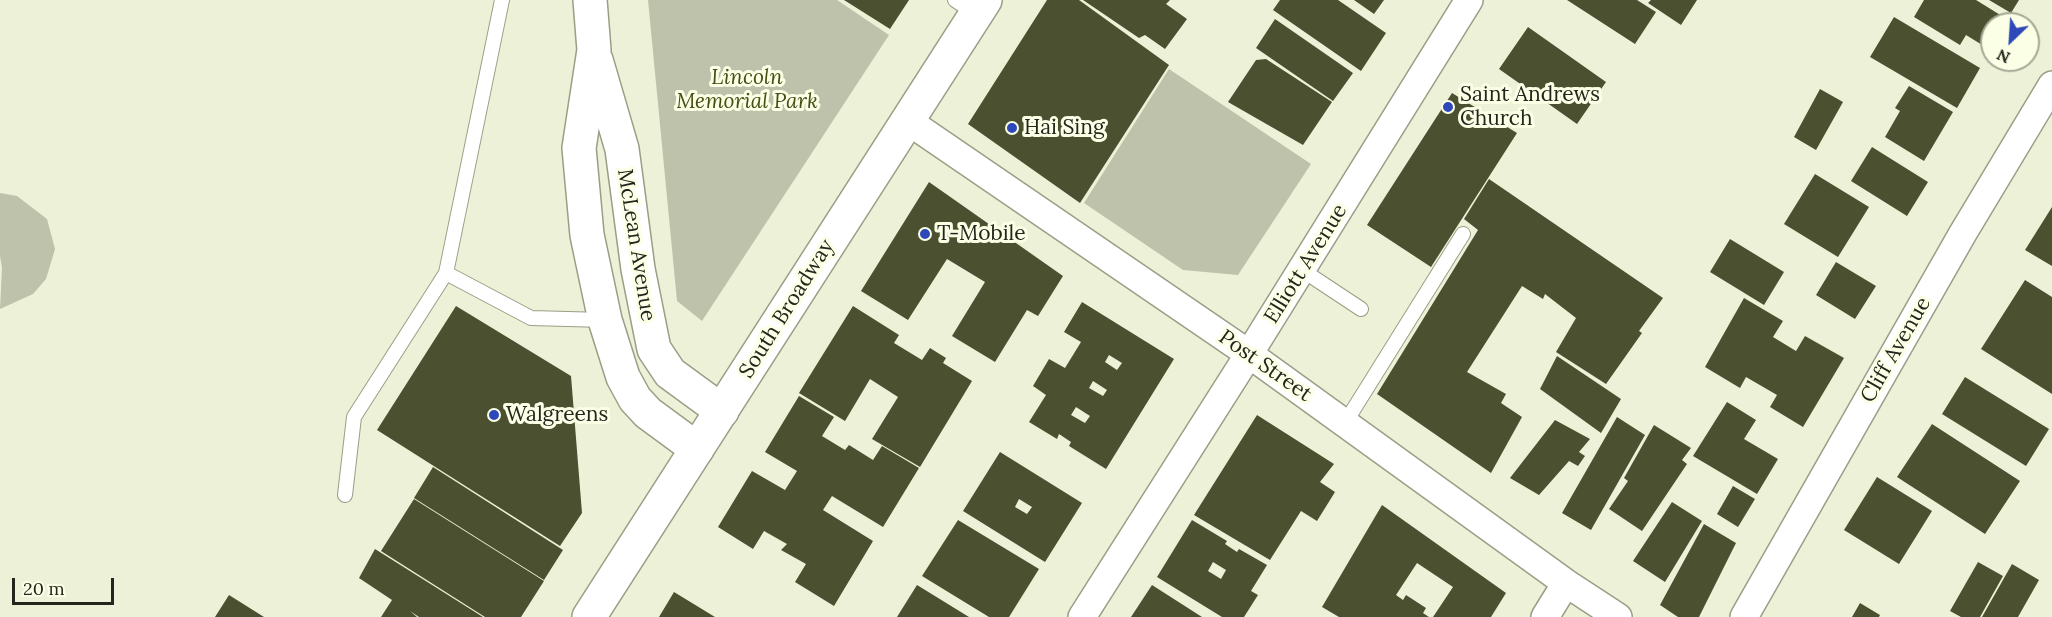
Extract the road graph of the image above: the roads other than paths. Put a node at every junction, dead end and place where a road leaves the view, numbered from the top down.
1 (502, 0) edge
2 (590, 0) edge
3 (1469, 0) edge
4 (972, 5) edge
5 (594, 50) junction
6 (2052, 85) edge
7 (908, 121) junction
8 (1464, 234) dead end
9 (1302, 270) junction
10 (446, 273) junction
11 (1361, 309) dead end
12 (605, 320) junction
13 (1250, 354) junction
14 (722, 411) junction
15 (1345, 423) junction
16 (698, 449) junction
17 (345, 495) dead end
18 (1566, 583) junction
19 (589, 617) edge
20 (1082, 617) edge
21 (1545, 617) edge
22 (1618, 617) edge
23 (1744, 617) edge

1 - 10 lane
2 - 5 street, McLean Avenue
3 - 9 street, Elliott Avenue
4 - 7 street, South Broadway
5 - 12 street, McLean Avenue
5 - 14 street, McLean Avenue
6 - 23 street, Cliff Avenue
7 - 13 street, Post Street
7 - 14 street, South Broadway
8 - 15 lane
9 - 11 lane
9 - 13 street, Elliott Avenue
10 - 12 lane
10 - 17 lane
12 - 16 street, McLean Avenue
13 - 15 street, Post Street
13 - 20 street, Elliott Avenue
14 - 16 street, South Broadway
15 - 18 street, Post Street
16 - 19 street, South Broadway
18 - 21 street
18 - 22 street, Post Street

